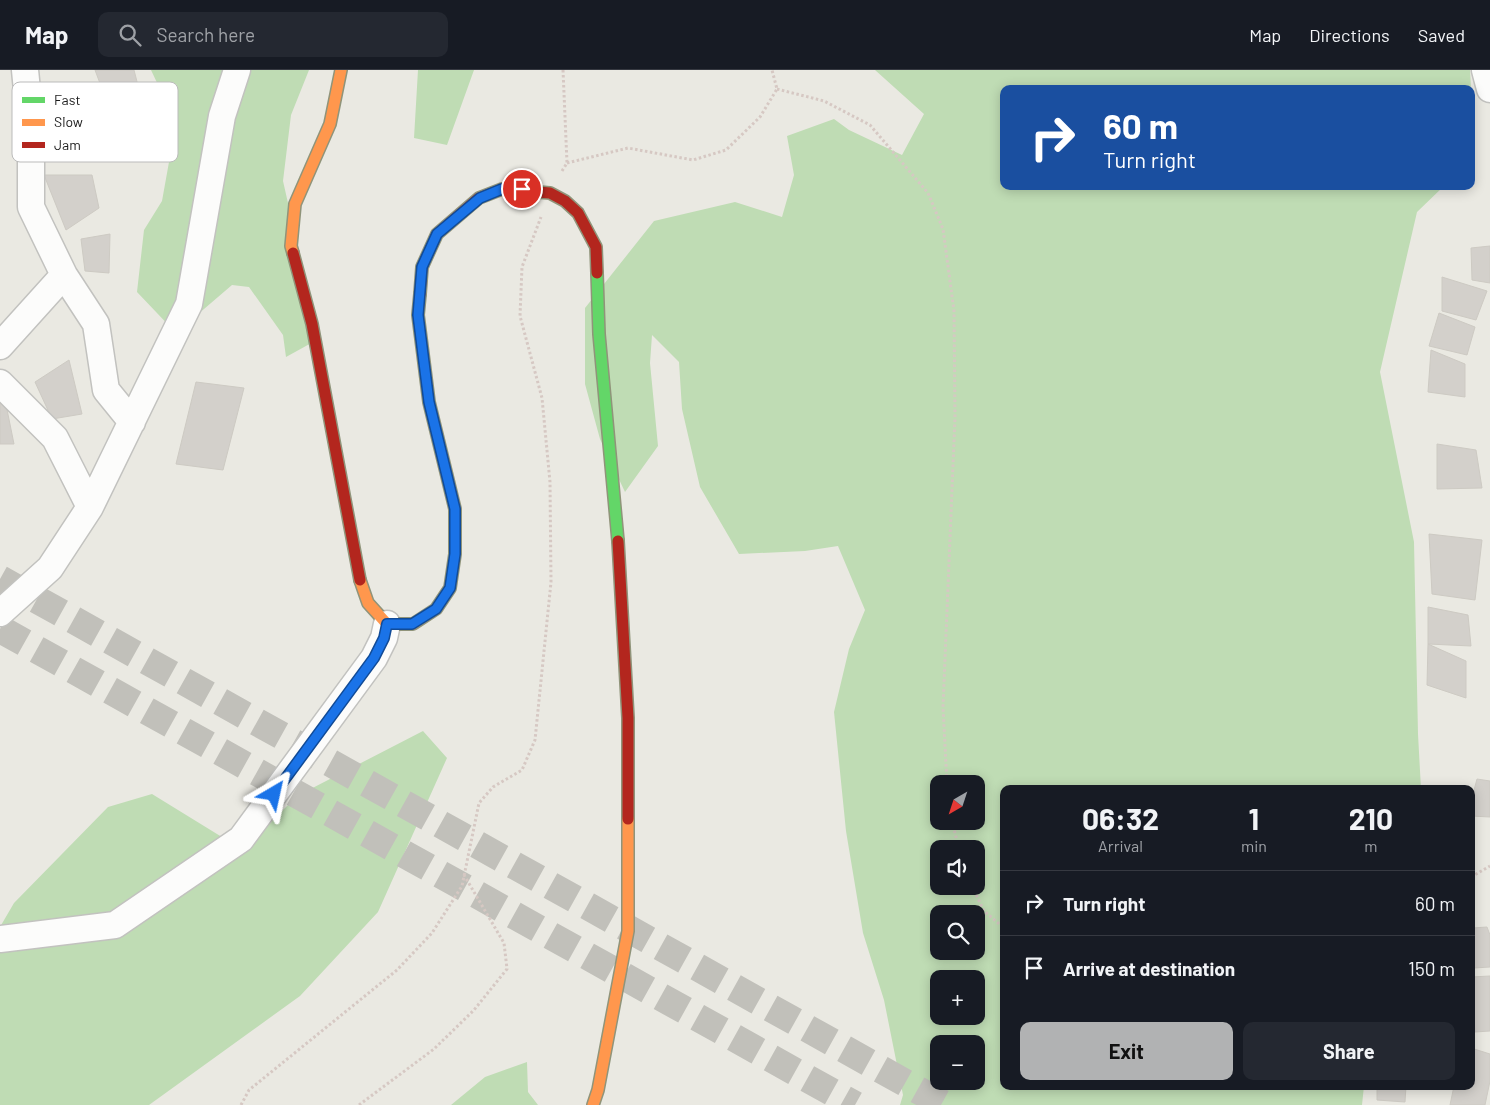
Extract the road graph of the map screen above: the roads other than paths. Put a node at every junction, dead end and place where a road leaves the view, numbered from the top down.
1 (237, 70) edge
2 (341, 70) edge
3 (1485, 70) edge
4 (1490, 90) edge
5 (31, 162) edge
6 (64, 275) junction
7 (0, 346) edge
8 (0, 383) edge
9 (132, 422) junction
10 (90, 507) junction
11 (0, 613) edge
12 (387, 624) junction
13 (0, 939) edge
14 (593, 1105) edge

1 - 9 street
2 - 12 street
3 - 4 street
5 - 6 street
6 - 7 street
6 - 9 street
8 - 10 street
9 - 10 street
10 - 11 street
12 - 13 street
12 - 14 street

